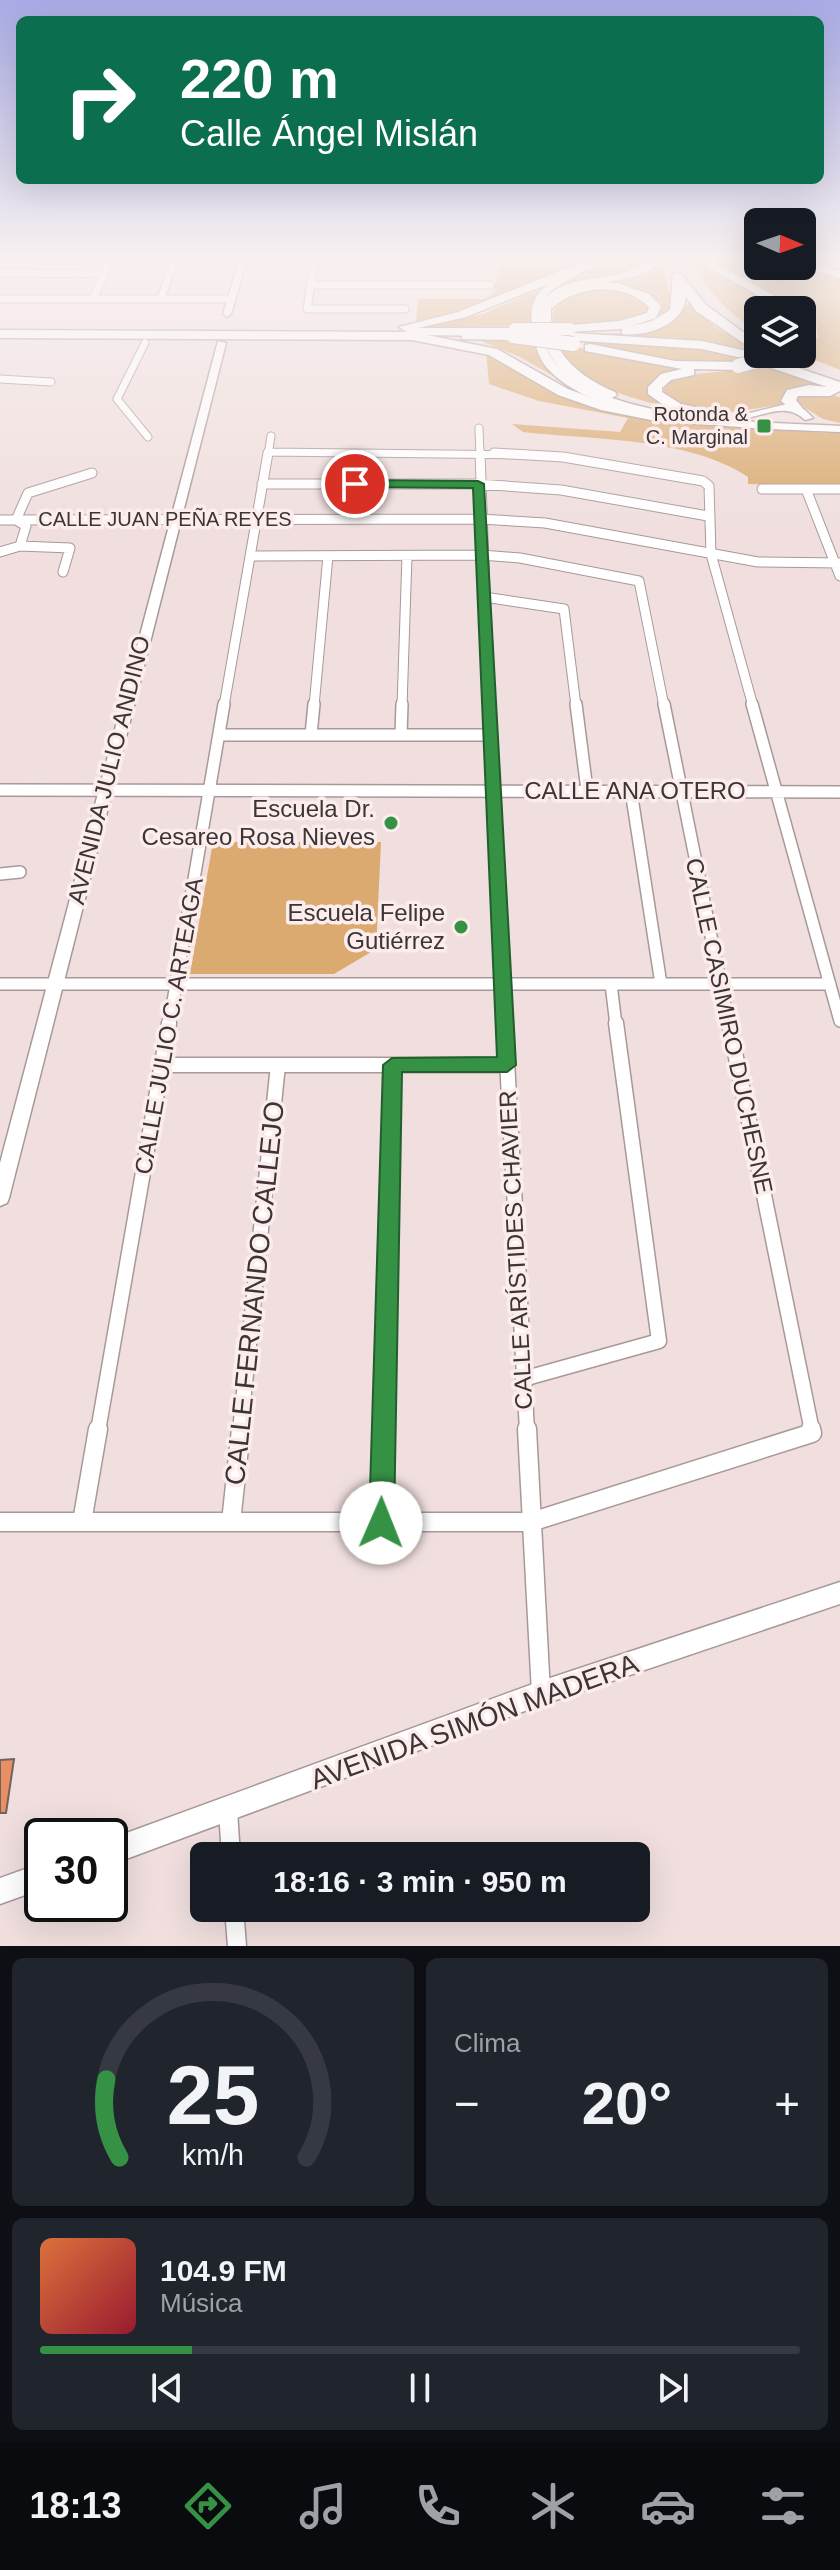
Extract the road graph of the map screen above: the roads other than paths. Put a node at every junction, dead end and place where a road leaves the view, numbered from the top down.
1 (143, 348) edge
2 (220, 348) edge
3 (475, 348) edge
4 (543, 348) edge
5 (552, 348) edge
6 (614, 348) edge
7 (714, 348) edge
8 (744, 364) edge
9 (738, 366) junction
10 (816, 366) edge
11 (800, 368) edge
12 (840, 376) edge
13 (0, 379) edge
14 (51, 382) dead end
15 (840, 386) edge
16 (840, 394) edge
17 (766, 417) junction
18 (710, 418) junction
19 (802, 418) junction
20 (479, 428) dead end
21 (840, 428) edge
22 (271, 436) dead end
23 (148, 437) dead end
24 (268, 452) junction
25 (478, 452) junction
26 (92, 473) dead end
27 (262, 484) junction
28 (478, 484) junction
29 (762, 489) dead end
30 (806, 489) junction
31 (840, 489) edge
32 (708, 516) junction
33 (173, 518) junction
34 (256, 518) junction
35 (480, 519) junction
36 (0, 520) edge
37 (16, 520) junction
38 (20, 546) junction
39 (0, 552) edge
40 (711, 554) junction
41 (482, 555) junction
42 (250, 556) junction
43 (328, 556) junction
44 (407, 556) junction
45 (837, 563) edge
46 (63, 572) dead end
47 (840, 576) edge
48 (484, 597) junction
49 (219, 735) junction
50 (311, 735) junction
51 (401, 735) junction
52 (490, 735) junction
53 (0, 790) edge
54 (104, 790) junction
55 (209, 790) junction
56 (587, 790) junction
57 (493, 791) junction
58 (631, 791) junction
59 (682, 791) junction
60 (776, 792) junction
61 (838, 792) edge
62 (20, 872) dead end
63 (0, 874) edge
64 (178, 983) junction
65 (503, 983) junction
66 (721, 983) junction
67 (0, 984) edge
68 (55, 984) junction
69 (611, 984) junction
70 (661, 984) junction
71 (830, 984) junction
72 (840, 1021) edge
73 (164, 1065) junction
74 (278, 1065) junction
75 (392, 1065) junction
76 (507, 1065) junction
77 (0, 1198) edge
78 (523, 1379) junction
79 (0, 1522) edge
80 (82, 1522) junction
81 (231, 1522) junction
82 (531, 1522) junction
83 (381, 1523) junction
84 (840, 1593) edge
85 (541, 1693) junction
86 (228, 1811) junction
87 (230, 1842) edge
88 (128, 1846) edge
89 (24, 1882) edge
90 (0, 1891) edge
91 (235, 1922) edge
92 (237, 1946) edge

1 - 23 street
2 - 33 street, AVENIDA JULIO ANDINO
3 - 18 highway
4 - 18 street
5 - 18 highway
6 - 9 highway
7 - 15 highway
8 - 9 highway, bridge
9 - 18 highway
10 - 12 highway
11 - 15 highway
13 - 14 street
16 - 19 highway
17 - 18 street
17 - 19 street
17 - 19 street
19 - 21 street
20 - 25 street, CALLE ARÍSTIDES CHAVIER
22 - 24 street, CALLE JULIO C. ARTEAGA
24 - 25 street
24 - 27 street, CALLE JULIO C. ARTEAGA
25 - 28 street, CALLE ARÍSTIDES CHAVIER
25 - 32 street
26 - 37 street
27 - 28 street
27 - 34 street, CALLE JULIO C. ARTEAGA
28 - 32 street
28 - 35 street, CALLE ARÍSTIDES CHAVIER
29 - 30 street
30 - 31 street
30 - 45 street
32 - 40 street
33 - 34 street, CALLE JUAN PEÑA REYES
33 - 37 street, CALLE JUAN PEÑA REYES
33 - 54 street, AVENIDA JULIO ANDINO
34 - 35 street, CALLE JUAN PEÑA REYES
34 - 42 street, CALLE JULIO C. ARTEAGA
35 - 40 street, CALLE JUAN PEÑA REYES
35 - 41 street, CALLE ARÍSTIDES CHAVIER
36 - 37 street, CALLE JUAN PEÑA REYES
37 - 38 street
38 - 39 street
38 - 46 street
40 - 45 street, CALLE JUAN PEÑA REYES
40 - 60 street
41 - 44 street
41 - 48 street, CALLE ARÍSTIDES CHAVIER
41 - 59 street, CALLE CASIMIRO DUCHESNE
42 - 43 street
42 - 49 street, CALLE JULIO C. ARTEAGA
43 - 44 street
43 - 50 street
44 - 51 street
45 - 47 street
48 - 52 street, CALLE ARÍSTIDES CHAVIER
48 - 56 street
49 - 50 street
49 - 55 street, CALLE JULIO C. ARTEAGA
50 - 51 street
51 - 52 street
52 - 57 street, CALLE ARÍSTIDES CHAVIER
53 - 54 street, CALLE ANA OTERO
54 - 55 street, CALLE ANA OTERO
54 - 68 street, AVENIDA JULIO ANDINO
55 - 57 street, CALLE ANA OTERO
55 - 64 street, CALLE JULIO C. ARTEAGA
56 - 57 street, CALLE ANA OTERO
56 - 58 street, CALLE ANA OTERO
57 - 65 street, CALLE ARÍSTIDES CHAVIER
58 - 59 street, CALLE ANA OTERO
58 - 70 street
59 - 60 street, CALLE ANA OTERO
59 - 66 street, CALLE CASIMIRO DUCHESNE
60 - 61 street, CALLE ANA OTERO
60 - 71 street
62 - 63 street
64 - 65 street
64 - 68 street
64 - 73 street, CALLE JULIO C. ARTEAGA
65 - 69 street
65 - 76 street, CALLE ARÍSTIDES CHAVIER
66 - 70 street
66 - 71 street
66 - 82 street, CALLE CASIMIRO DUCHESNE
67 - 68 street
68 - 77 street, AVENIDA JULIO ANDINO
69 - 70 street
69 - 78 street
71 - 72 street
73 - 74 street
73 - 80 street, CALLE JULIO C. ARTEAGA
74 - 75 street
74 - 81 street, CALLE FERNANDO CALLEJO
75 - 76 street
75 - 83 street
76 - 78 street, CALLE ARÍSTIDES CHAVIER
78 - 82 street, CALLE ARÍSTIDES CHAVIER
79 - 80 street
80 - 81 street
81 - 83 street
82 - 83 street
82 - 85 street, CALLE ARÍSTIDES CHAVIER
84 - 85 street, AVENIDA SIMÓN MADERA
85 - 86 street, AVENIDA SIMÓN MADERA
86 - 87 street
86 - 88 street, AVENIDA SIMÓN MADERA
89 - 90 street
91 - 92 street

